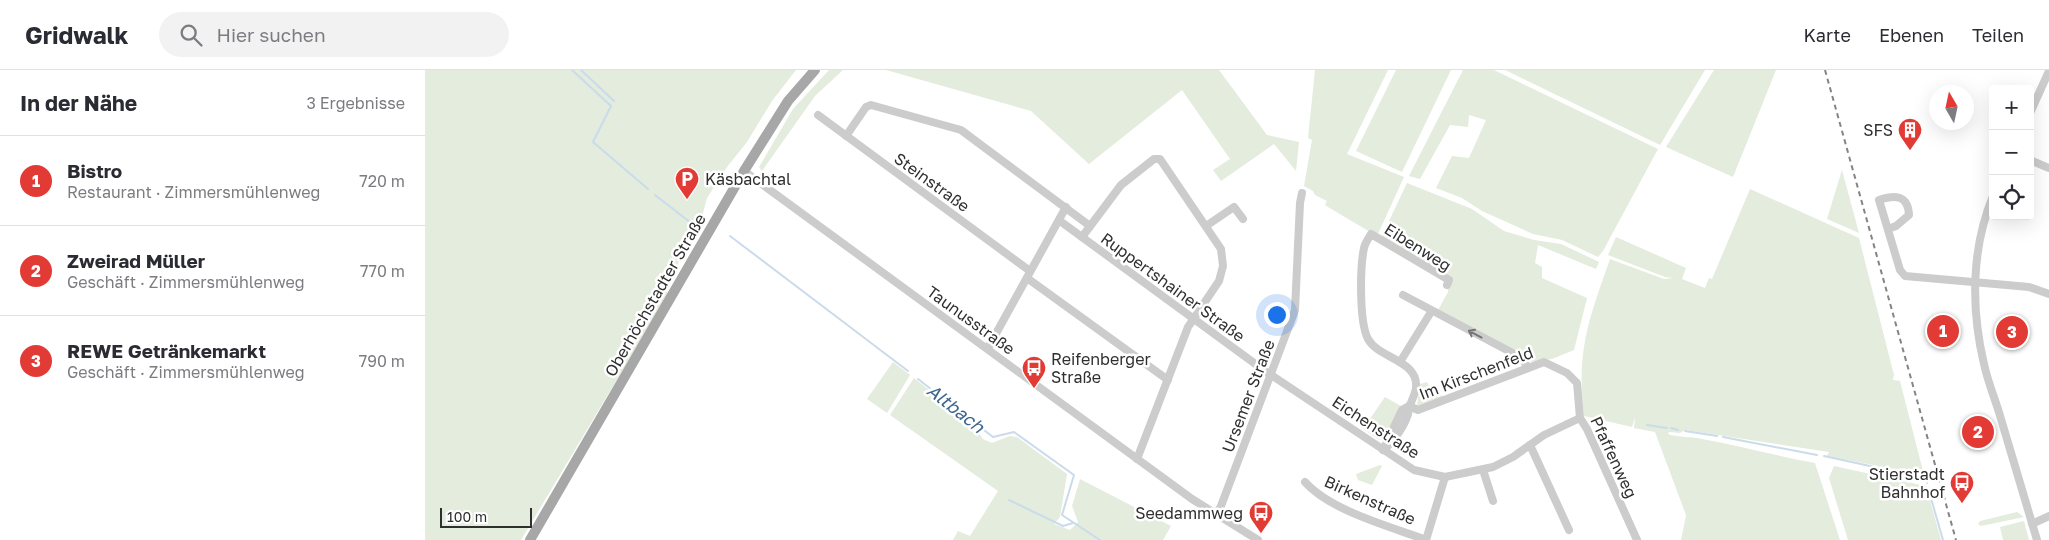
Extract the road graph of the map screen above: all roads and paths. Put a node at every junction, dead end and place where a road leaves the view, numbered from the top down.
1 (815, 70) edge
2 (2049, 71) edge
3 (2034, 104) edge
4 (818, 115) dead end
5 (847, 136) junction
6 (2034, 162) edge
7 (2049, 168) edge
8 (744, 171) junction
9 (1302, 193) dead end
10 (1066, 207) junction
11 (1989, 209) edge
12 (1243, 219) dead end
13 (1060, 221) junction
14 (1090, 226) junction
15 (1206, 226) junction
16 (1888, 229) junction
17 (1082, 237) junction
18 (1029, 274) junction
19 (1975, 283) junction
20 (1447, 285) dead end
21 (2049, 294) edge
22 (1403, 295) dead end
23 (1431, 312) junction
24 (1192, 318) junction
25 (987, 348) junction
26 (1400, 362) junction
27 (1527, 368) junction
28 (1271, 374) junction
29 (1168, 380) junction
30 (1577, 383) joint
31 (1409, 406) junction
32 (1580, 418) junction
33 (1530, 445) junction
34 (1383, 450) junction
35 (1137, 459) junction
36 (1483, 470) junction
37 (1445, 477) junction
38 (1305, 482) dead end
39 (1493, 501) dead end
40 (1215, 515) junction
41 (2049, 516) edge
42 (2032, 524) junction
43 (1569, 530) dead end
44 (530, 540) edge
45 (1258, 540) edge
46 (1426, 540) edge
47 (1637, 540) edge
48 (2037, 540) edge

1 - 8 main road, Oberhöchstadter Straße
2 - 3 street
4 - 5 street, Steinstraße
5 - 10 street, Ruppertshainer Straße
5 - 18 street, Steinstraße
6 - 7 street
8 - 25 street, Taunusstraße
8 - 44 main road, Oberhöchstadter Straße
9 - 28 street, Ursemer Straße
10 - 13 street
10 - 14 street, Ruppertshainer Straße
11 - 19 street
12 - 15 street
13 - 17 street, Ruppertshainer Straße
13 - 18 street
14 - 15 street
14 - 17 street
15 - 24 street
16 - 16 street
16 - 19 street
17 - 24 street, Ruppertshainer Straße
18 - 25 street
18 - 29 street, Steinstraße
19 - 21 street
19 - 42 street
20 - 26 street, Eibenweg
22 - 23 street
23 - 26 street
27 -> 23 street
24 - 28 street, Ruppertshainer Straße
24 - 29 street
25 - 35 street, Taunusstraße
26 - 31 street
27 - 30 street, Im Kirschenfeld
27 - 31 street, Im Kirschenfeld
28 - 34 street, Eichenstraße
28 - 40 street, Ursemer Straße
29 - 35 street
30 - 32 street, Pfaffenweg
31 - 34 street
32 - 33 street, Eichenstraße
32 - 47 street, Pfaffenweg
33 - 36 street, Eichenstraße
33 - 43 street
34 - 37 street, Eichenstraße
35 - 40 street, Taunusstraße
36 - 37 street, Eichenstraße
36 - 39 street
37 - 46 street
38 - 46 street, Birkenstraße
40 - 45 street, Taunusstraße
41 - 42 street
42 - 48 street

